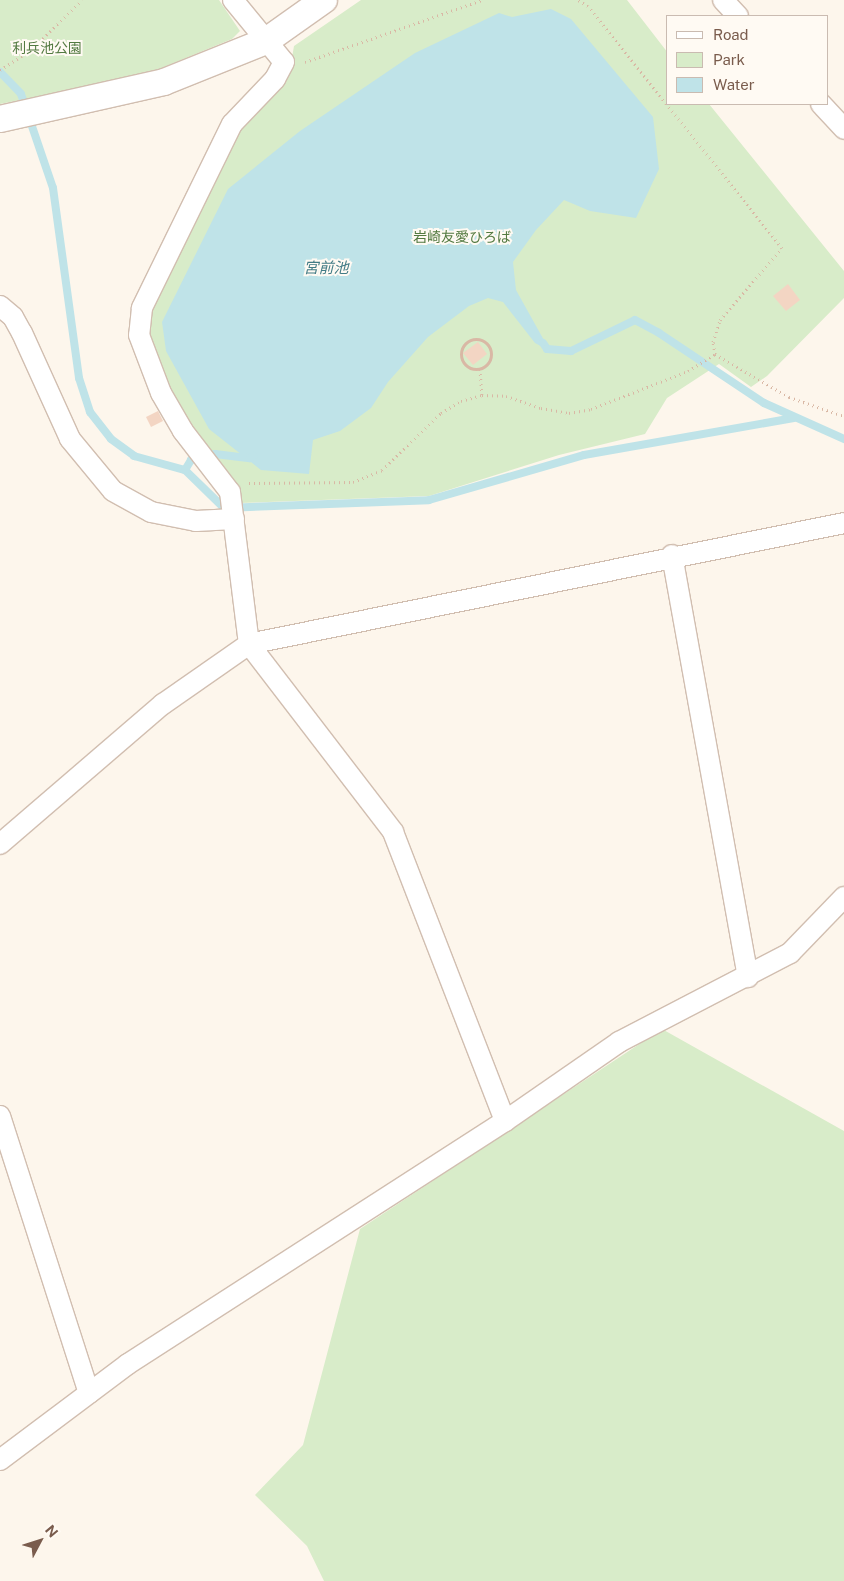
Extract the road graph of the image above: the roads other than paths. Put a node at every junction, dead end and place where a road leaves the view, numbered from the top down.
1 (233, 0) edge
2 (324, 0) edge
3 (723, 0) edge
4 (737, 15) edge
5 (266, 42) junction
6 (821, 105) edge
7 (6, 117) edge
8 (844, 129) edge
9 (0, 306) edge
10 (234, 519) junction
11 (844, 523) edge
12 (672, 555) junction
13 (249, 644) junction
14 (0, 844) edge
15 (844, 897) edge
16 (748, 977) junction
17 (0, 1116) edge
18 (505, 1121) junction
19 (89, 1393) junction
20 (0, 1460) edge

1 - 5 street
2 - 5 street
3 - 4 street
5 - 7 street
5 - 10 street
6 - 8 street
9 - 10 street
10 - 13 street
11 - 12 street
12 - 13 street
12 - 16 street
13 - 14 street
13 - 18 street
15 - 16 street
16 - 18 street
17 - 19 street
18 - 19 street
19 - 20 street

